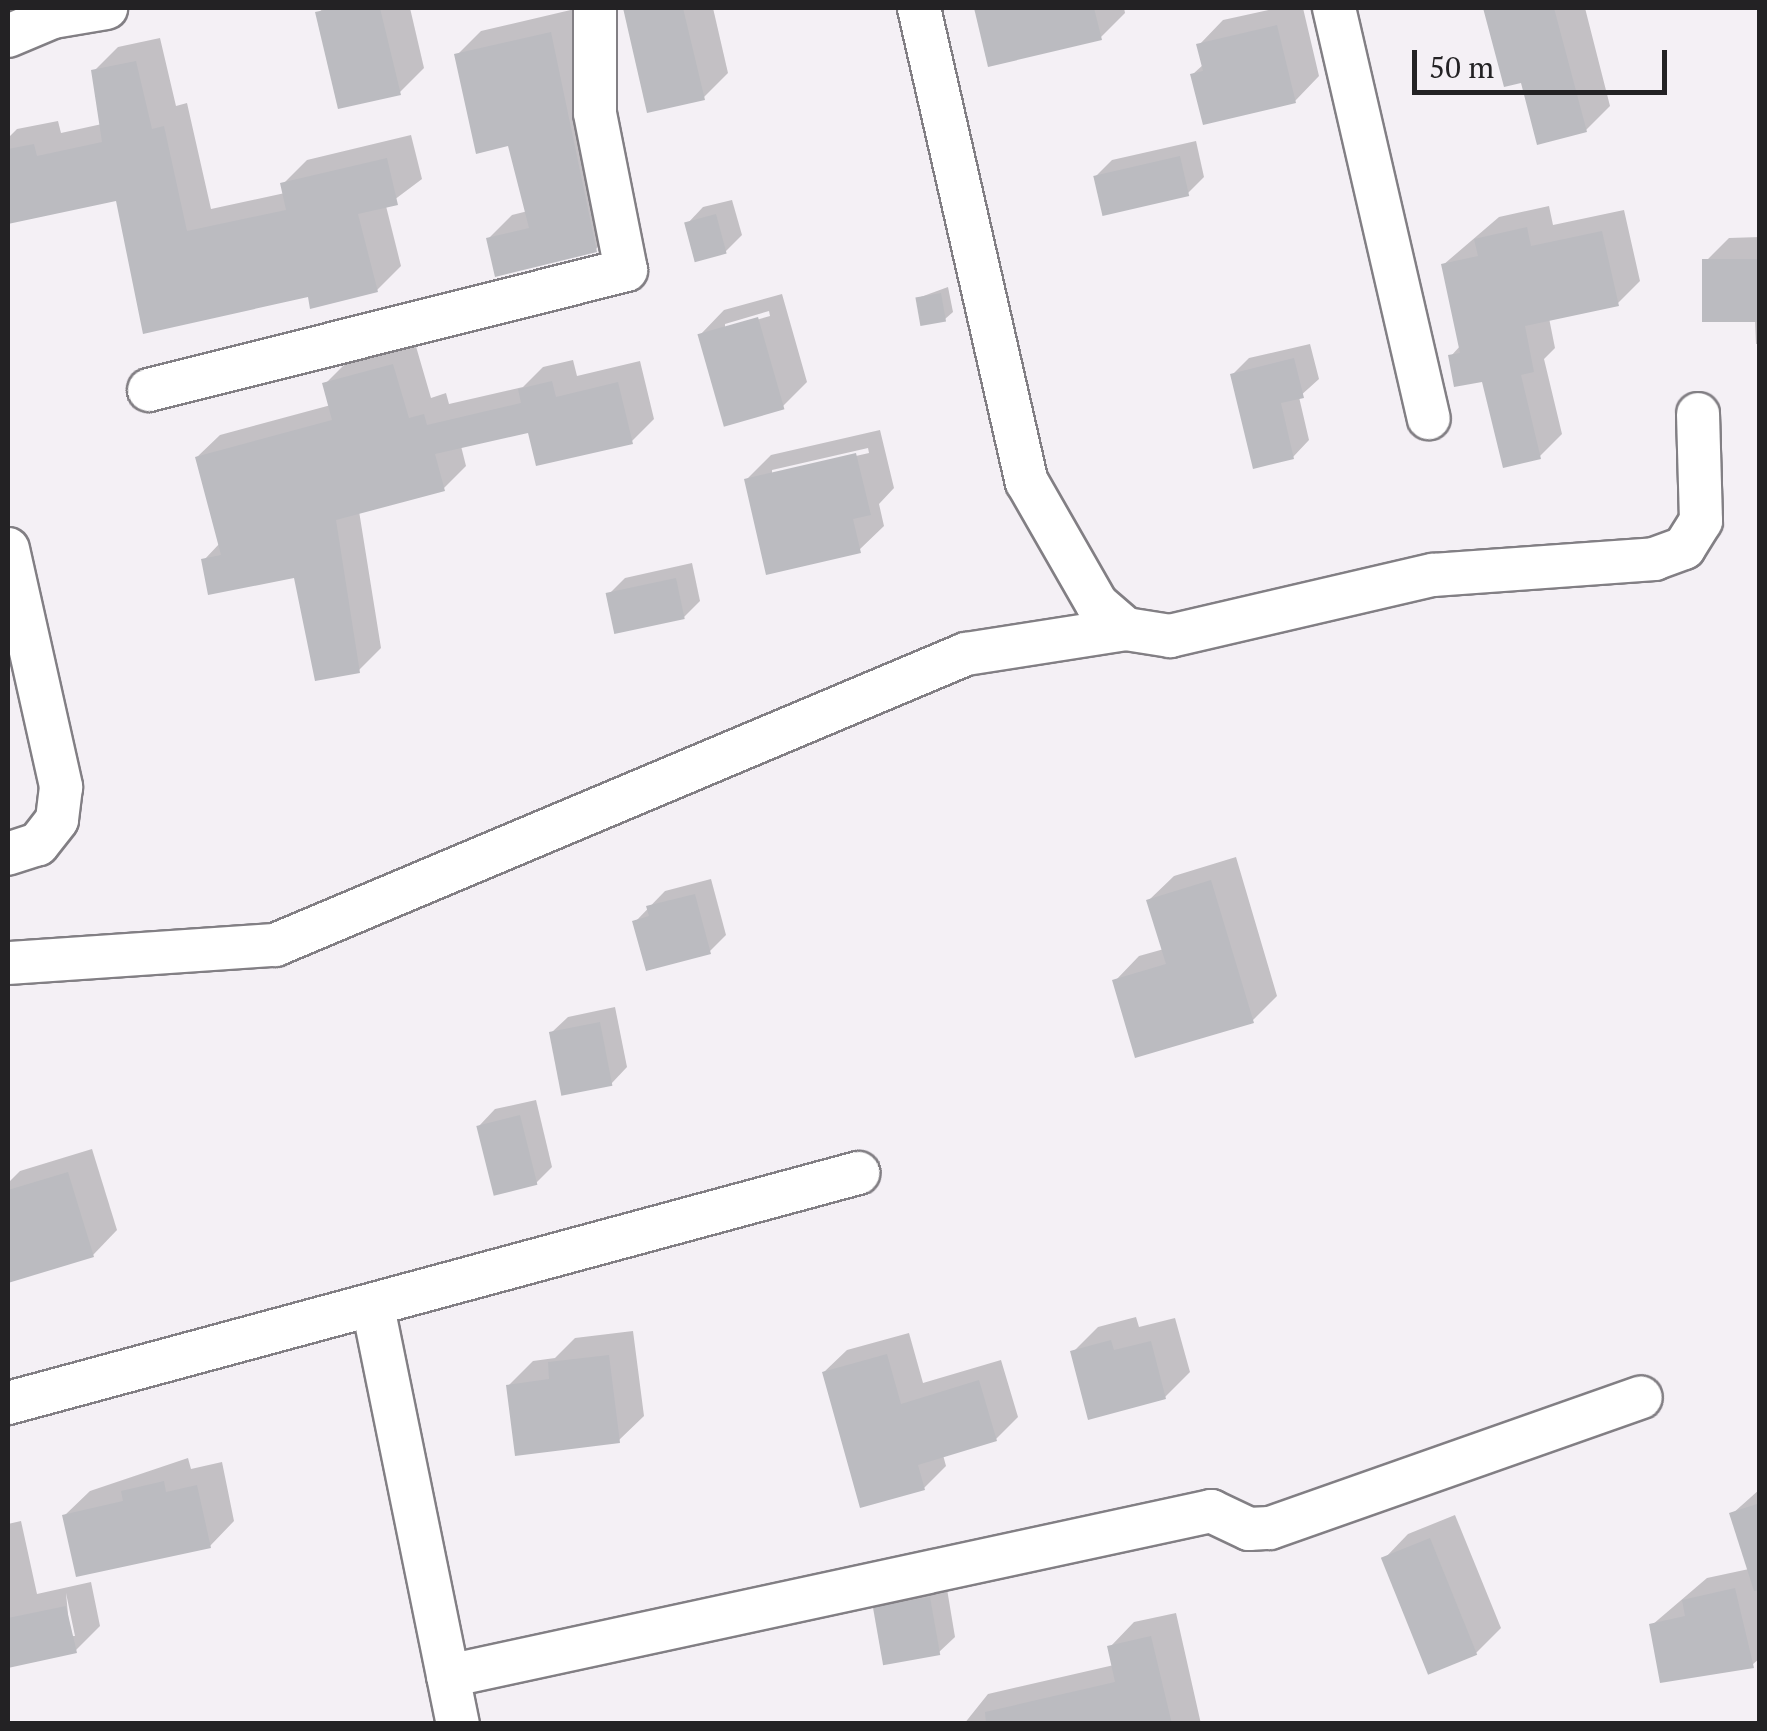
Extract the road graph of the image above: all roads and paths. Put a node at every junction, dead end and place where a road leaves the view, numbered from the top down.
1 (106, 8) edge
2 (595, 8) edge
3 (920, 8) edge
4 (1334, 8) edge
5 (53, 12) edge
6 (8, 36) edge
7 (149, 390) dead end
8 (1698, 414) dead end
9 (1429, 418) dead end
10 (8, 549) edge
11 (1126, 629) junction
12 (8, 854) edge
13 (8, 963) edge
14 (858, 1174) dead end
15 (372, 1307) junction
16 (1641, 1396) dead end
17 (8, 1403) edge
18 (448, 1676) junction
19 (458, 1724) edge

1 - 5 street
2 - 7 street
3 - 11 street
4 - 9 street
5 - 6 street
8 - 11 street
10 - 12 street
11 - 13 street
14 - 15 street
15 - 17 street
15 - 18 street
16 - 18 street
18 - 19 street

